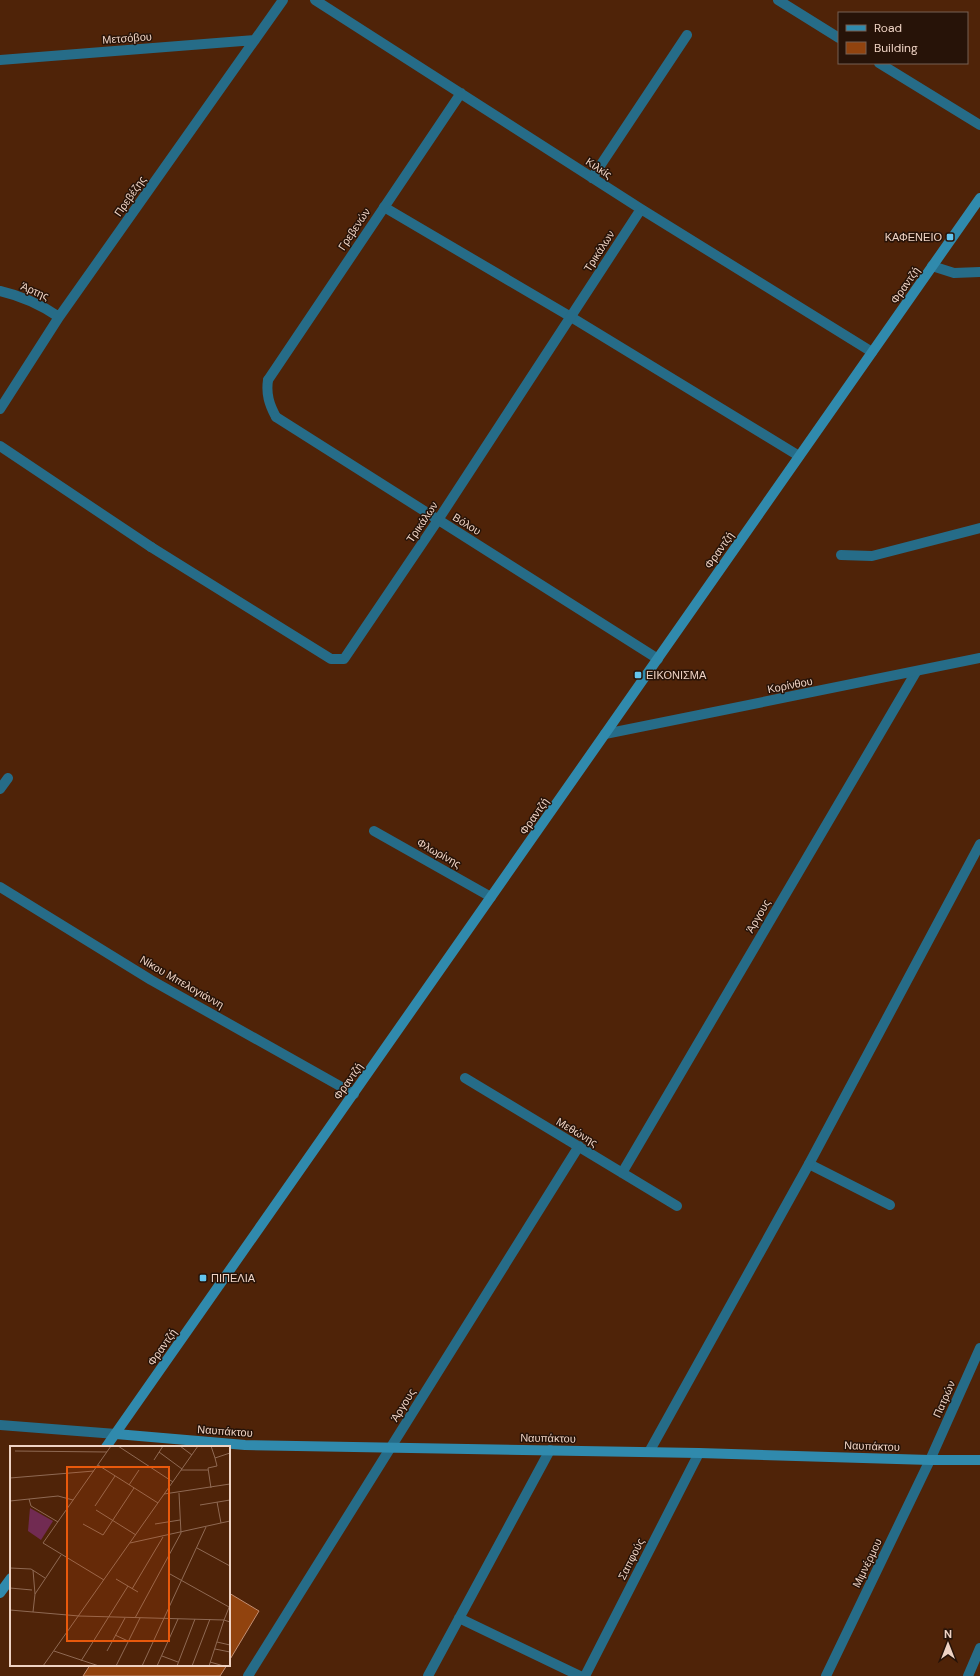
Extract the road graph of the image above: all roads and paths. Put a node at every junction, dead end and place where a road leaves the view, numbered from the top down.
1 (283, 0) edge
2 (315, 0) edge
3 (778, 0) edge
4 (687, 35) dead end
5 (838, 37) edge
6 (255, 40) junction
7 (0, 60) edge
8 (881, 64) edge
9 (461, 93) junction
10 (980, 125) edge
11 (592, 178) junction
12 (980, 198) edge
13 (384, 207) junction
14 (641, 209) junction
15 (932, 266) junction
16 (980, 272) edge
17 (0, 291) edge
18 (59, 317) junction
19 (571, 317) junction
20 (872, 352) junction
21 (268, 380) joint
22 (0, 408) edge
23 (0, 446) edge
24 (799, 456) junction
25 (438, 520) junction
26 (980, 528) edge
27 (841, 555) dead end
28 (980, 658) edge
29 (658, 659) junction
30 (916, 672) junction
31 (605, 734) junction
32 (8, 778) dead end
33 (0, 789) edge
34 (374, 830) dead end
35 (980, 844) edge
36 (0, 887) edge
37 (492, 897) junction
38 (466, 1078) dead end
39 (354, 1094) junction
40 (579, 1146) junction
41 (809, 1164) junction
42 (622, 1173) junction
43 (890, 1205) dead end
44 (677, 1206) dead end
45 (980, 1348) edge
46 (0, 1425) edge
47 (116, 1434) junction
48 (107, 1446) edge
49 (390, 1448) junction
50 (550, 1450) junction
51 (649, 1452) junction
52 (699, 1453) junction
53 (930, 1460) junction
54 (980, 1460) edge
55 (10, 1579) edge
56 (0, 1593) edge
57 (459, 1618) junction
58 (980, 1648) edge
59 (248, 1676) edge
60 (428, 1676) edge
61 (580, 1676) edge
62 (585, 1676) edge
63 (826, 1676) edge
64 (968, 1676) edge

1 - 6 street, Πρεβέζης
2 - 9 street, Κιλκίς
3 - 5 street
4 - 11 street
6 - 7 street, Μετσόβου
6 - 18 street, Πρεβέζης
8 - 10 street
9 - 11 street, Κιλκίς
9 - 13 street, Γρεβενών
11 - 14 street, Κιλκίς
12 - 15 main road, Φραντζή
13 - 19 street
13 - 21 street, Γρεβενών
14 - 19 street, Τρικάλων
14 - 20 street, Κιλκίς
15 - 16 street
15 - 20 main road, Φραντζή
17 - 18 street, Άρτης
18 - 22 street, Πρεβέζης
19 - 24 street
19 - 25 street, Τρικάλων
20 - 24 main road, Φραντζή
21 - 25 street, Βόλου
23 - 25 street, Τρικάλων
24 - 29 main road, Φραντζή
25 - 29 street, Βόλου
26 - 27 street
28 - 30 street, Κορίνθου
29 - 31 main road, Φραντζή
30 - 31 street, Κορίνθου
30 - 42 street, Άργους
31 - 37 main road, Φραντζή
32 - 33 street
34 - 37 street, Φλωρίνης
35 - 41 street
36 - 39 street, Νίκου Μπελογιάννη
37 - 39 main road, Φραντζή
38 - 40 street, Μεθώνης
39 - 47 main road, Φραντζή
40 - 42 street, Μεθώνης
40 - 49 street, Άργους
41 - 43 street
41 - 51 street
42 - 44 street, Μεθώνης
45 - 53 street, Πατρών
46 - 47 street
47 - 48 main road, Φραντζή
47 - 49 main road, Ναυπάκτου
49 - 50 main road, Ναυπάκτου
49 - 59 street, Άργους
50 - 51 main road, Ναυπάκτου
50 - 57 street
51 - 52 main road, Ναυπάκτου
52 - 53 main road, Ναυπάκτου
52 - 62 street, Σαπφούς
53 - 54 main road, Ναυπάκτου
53 - 63 street, Μιμνέρμου
55 - 56 main road
57 - 60 street
57 - 61 street
58 - 64 street

